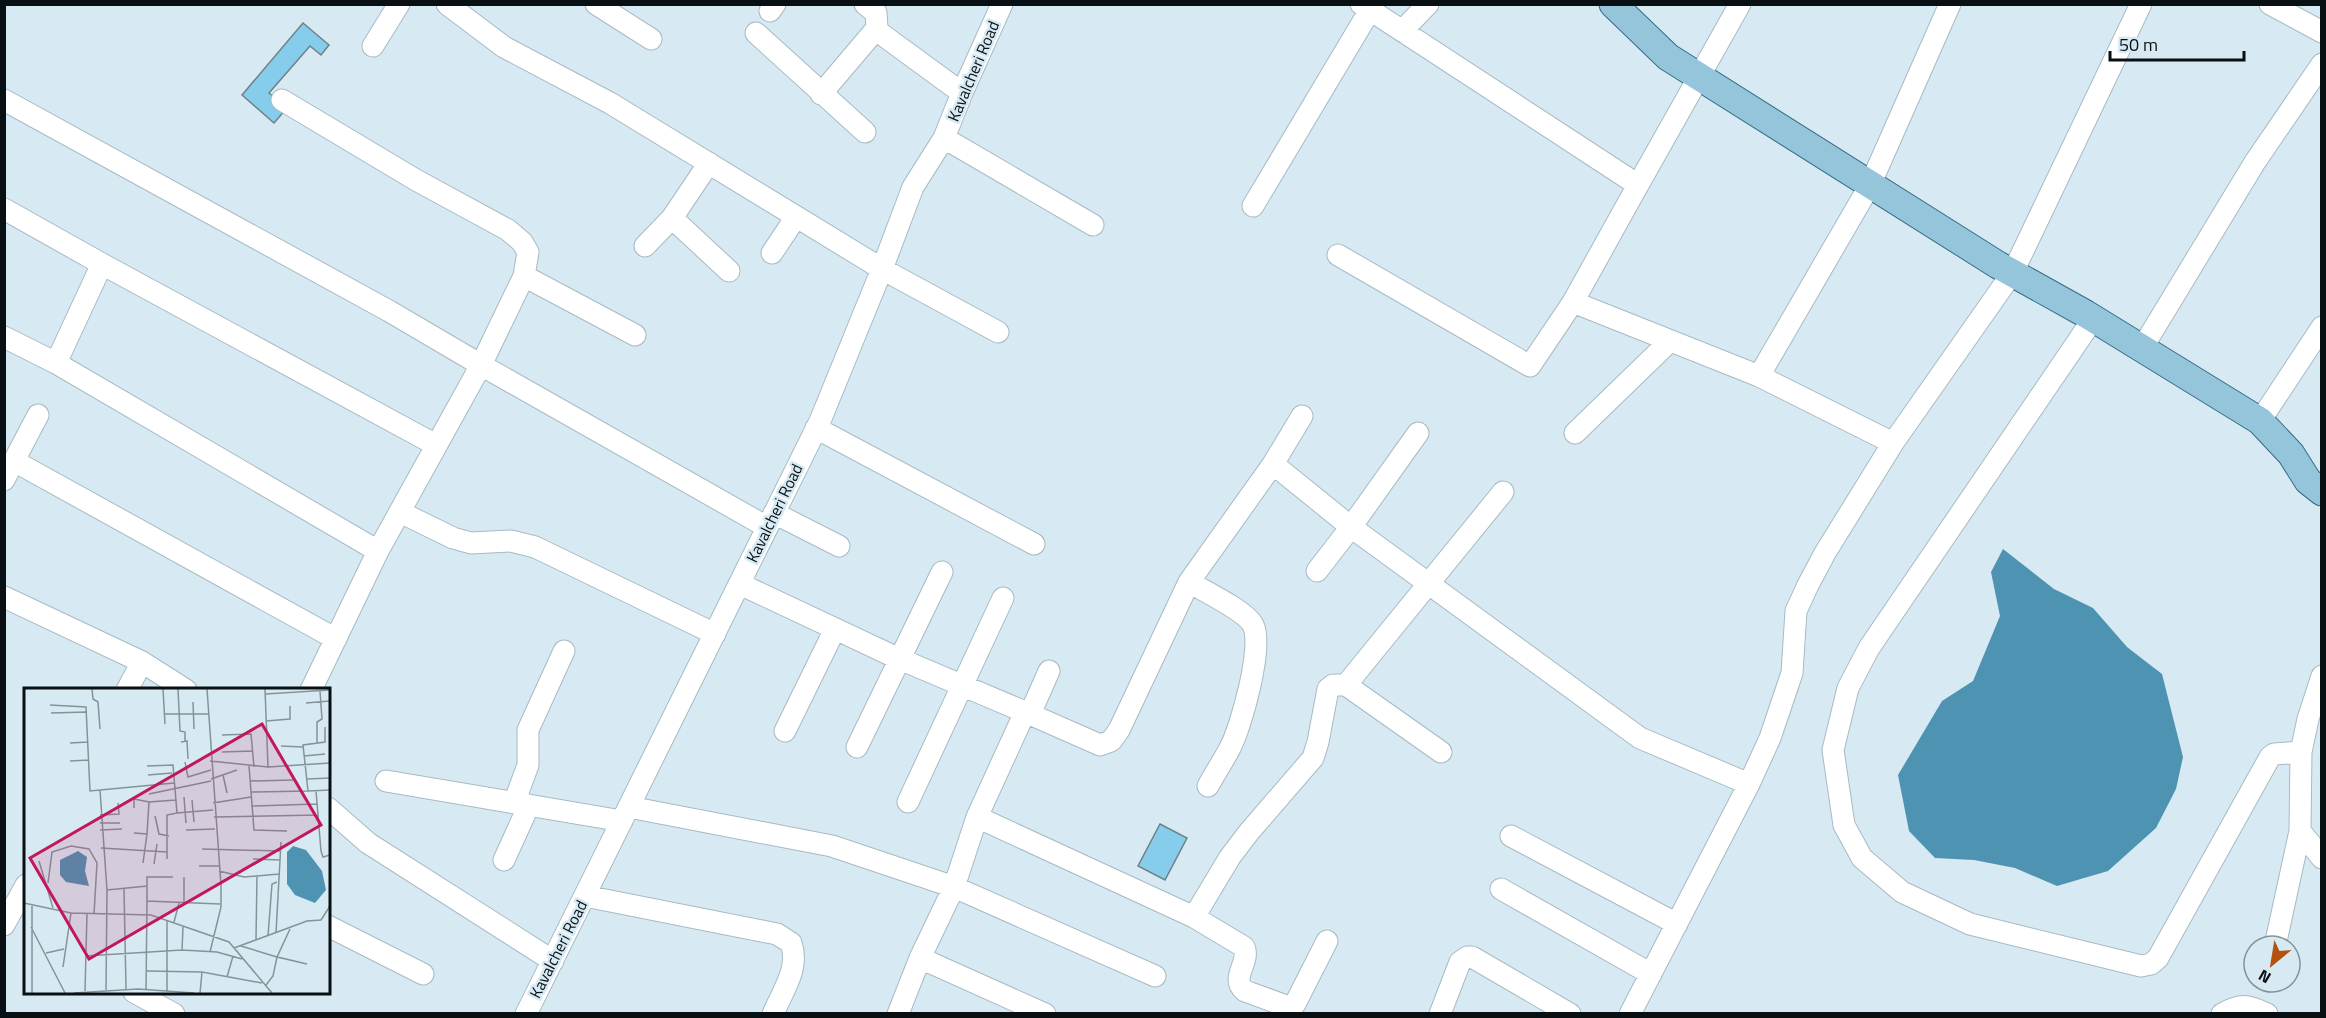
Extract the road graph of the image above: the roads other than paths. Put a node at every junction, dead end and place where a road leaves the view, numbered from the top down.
1 (399, 4) edge
2 (447, 4) edge
3 (596, 4) edge
4 (865, 4) edge
5 (1002, 4) edge
6 (1428, 4) edge
7 (1613, 4) edge
8 (1740, 4) edge
9 (1950, 4) edge
10 (2141, 4) edge
11 (2270, 4) edge
12 (1365, 7) edge
13 (877, 28) junction
14 (1402, 31) junction
15 (2322, 32) edge
16 (756, 33) dead end
17 (651, 39) dead end
18 (373, 46) dead end
19 (2322, 64) edge
20 (1700, 76) junction
21 (962, 93) junction
22 (821, 94) junction
23 (4, 100) edge
24 (282, 100) dead end
25 (865, 132) dead end
26 (944, 138) junction
27 (709, 164) junction
28 (1638, 184) junction
29 (1870, 185) junction
30 (1253, 206) dead end
31 (4, 209) edge
32 (796, 217) junction
33 (672, 218) junction
34 (1093, 225) dead end
35 (645, 246) dead end
36 (772, 254) dead end
37 (1338, 255) dead end
38 (102, 264) junction
39 (882, 269) junction
40 (729, 271) dead end
41 (2013, 272) junction
42 (524, 276) junction
43 (1573, 302) junction
44 (2093, 319) junction
45 (2322, 327) edge
46 (998, 332) dead end
47 (635, 335) dead end
48 (4, 337) edge
49 (1670, 341) junction
50 (2141, 350) junction
51 (56, 363) junction
52 (481, 365) junction
53 (1760, 376) junction
54 (38, 415) dead end
55 (1302, 416) dead end
56 (2260, 421) junction
57 (816, 428) junction
58 (1418, 433) dead end
59 (1575, 433) dead end
60 (1893, 443) junction
61 (436, 445) junction
62 (2291, 454) junction
63 (1273, 464) junction
64 (2322, 469) edge
65 (9, 471) edge
66 (1503, 492) dead end
67 (2322, 492) edge
68 (400, 512) junction
69 (771, 520) junction
70 (1351, 527) junction
71 (1034, 544) dead end
72 (839, 546) dead end
73 (378, 550) junction
74 (942, 572) dead end
75 (1317, 572) dead end
76 (1189, 582) junction
77 (740, 584) junction
78 (1427, 584) junction
79 (4, 597) edge
80 (1003, 598) dead end
81 (835, 629) junction
82 (715, 634) junction
83 (336, 639) junction
84 (564, 651) dead end
85 (900, 659) junction
86 (142, 662) junction
87 (1049, 671) dead end
88 (2322, 676) edge
89 (962, 685) junction
90 (1346, 685) junction
91 (128, 688) edge
92 (183, 688) edge
93 (312, 688) edge
94 (1028, 713) junction
95 (785, 731) dead end
96 (857, 747) dead end
97 (1442, 752) dead end
98 (2301, 752) junction
99 (386, 781) dead end
100 (1749, 784) junction
101 (1208, 786) dead end
102 (908, 802) dead end
103 (521, 804) junction
104 (330, 810) edge
105 (626, 814) junction
106 (977, 817) junction
107 (2300, 831) junction
108 (1510, 836) dead end
109 (2322, 858) edge
110 (504, 860) dead end
111 (954, 887) junction
112 (24, 889) edge
113 (1501, 889) dead end
114 (585, 896) junction
115 (1194, 917) junction
116 (1677, 924) junction
117 (4, 925) edge
118 (330, 927) edge
119 (2278, 934) edge
120 (1327, 941) dead end
121 (920, 958) junction
122 (553, 961) junction
123 (1651, 974) junction
124 (423, 975) dead end
125 (1155, 976) dead end
126 (136, 994) edge
127 (174, 1014) edge
128 (525, 1014) edge
129 (773, 1014) edge
130 (898, 1014) edge
131 (1044, 1014) edge
132 (1440, 1014) edge
133 (1570, 1014) edge
134 (1630, 1014) edge
135 (2222, 1014) edge
136 (2267, 1014) edge

1 - 18 street
2 - 27 street
3 - 17 street
4 - 13 street
5 - 21 street, Kavalcheri Road
6 - 14 street
7 - 20 main road
8 - 20 street
9 - 29 street
10 - 41 street
11 - 15 street
12 - 14 street
12 - 30 street
13 - 21 street
13 - 22 street
14 - 28 street
16 - 22 street
19 - 50 street
20 - 28 street
20 - 29 main road
21 - 26 street, Kavalcheri Road
22 - 25 street
23 - 52 street
24 - 42 street
26 - 34 street
26 - 39 street, Kavalcheri Road
27 - 32 street
27 - 33 street
28 - 43 street
29 - 41 main road
29 - 53 street
31 - 38 street
32 - 36 street
32 - 39 street
33 - 35 street
33 - 40 street
37 - 43 street
38 - 51 street
38 - 61 street
39 - 46 street
39 - 57 street, Kavalcheri Road
41 - 44 main road
41 - 60 street
42 - 47 street
42 - 52 street
43 - 49 street
44 - 50 main road
44 - 98 street
45 - 56 street
48 - 51 street
49 - 53 street
49 - 59 street
50 - 56 main road
51 - 73 street
52 - 61 street
52 - 69 street
53 - 60 street
54 - 65 street
55 - 63 street
56 - 62 main road
57 - 69 street, Kavalcheri Road
57 - 71 street
58 - 70 street
60 - 100 street
61 - 68 street
62 - 64 main road
62 - 67 main road
63 - 70 street
63 - 76 street
65 - 83 street
66 - 78 street
68 - 73 street
68 - 82 street
69 - 72 street
69 - 77 street, Kavalcheri Road
70 - 75 street
70 - 78 street
73 - 83 street
74 - 85 street
76 - 94 street
76 - 101 street
77 - 81 street
77 - 82 street, Kavalcheri Road
78 - 90 street
78 - 100 street
79 - 86 street
80 - 89 street
81 - 85 street
81 - 95 street
82 - 105 street, Kavalcheri Road
83 - 93 street
84 - 103 street
85 - 89 street
85 - 96 street
86 - 91 street
86 - 92 street
87 - 94 street
88 - 98 street
89 - 94 street
89 - 102 street
90 - 97 street
90 - 115 street
94 - 106 street
98 - 107 street
99 - 103 street
100 - 116 street
103 - 105 street
103 - 110 street
104 - 122 street
105 - 111 street
105 - 114 street, Kavalcheri Road
106 - 111 street
106 - 115 street
107 - 109 street
107 - 119 street
108 - 116 street
111 - 121 street
111 - 125 street
112 - 117 street
113 - 123 street
114 - 122 street, Kavalcheri Road
114 - 129 street
115 - 120 street
116 - 123 street
118 - 124 street
121 - 130 street
121 - 131 street
122 - 128 street, Kavalcheri Road
123 - 134 street
126 - 127 street
132 - 133 street
135 - 136 street

